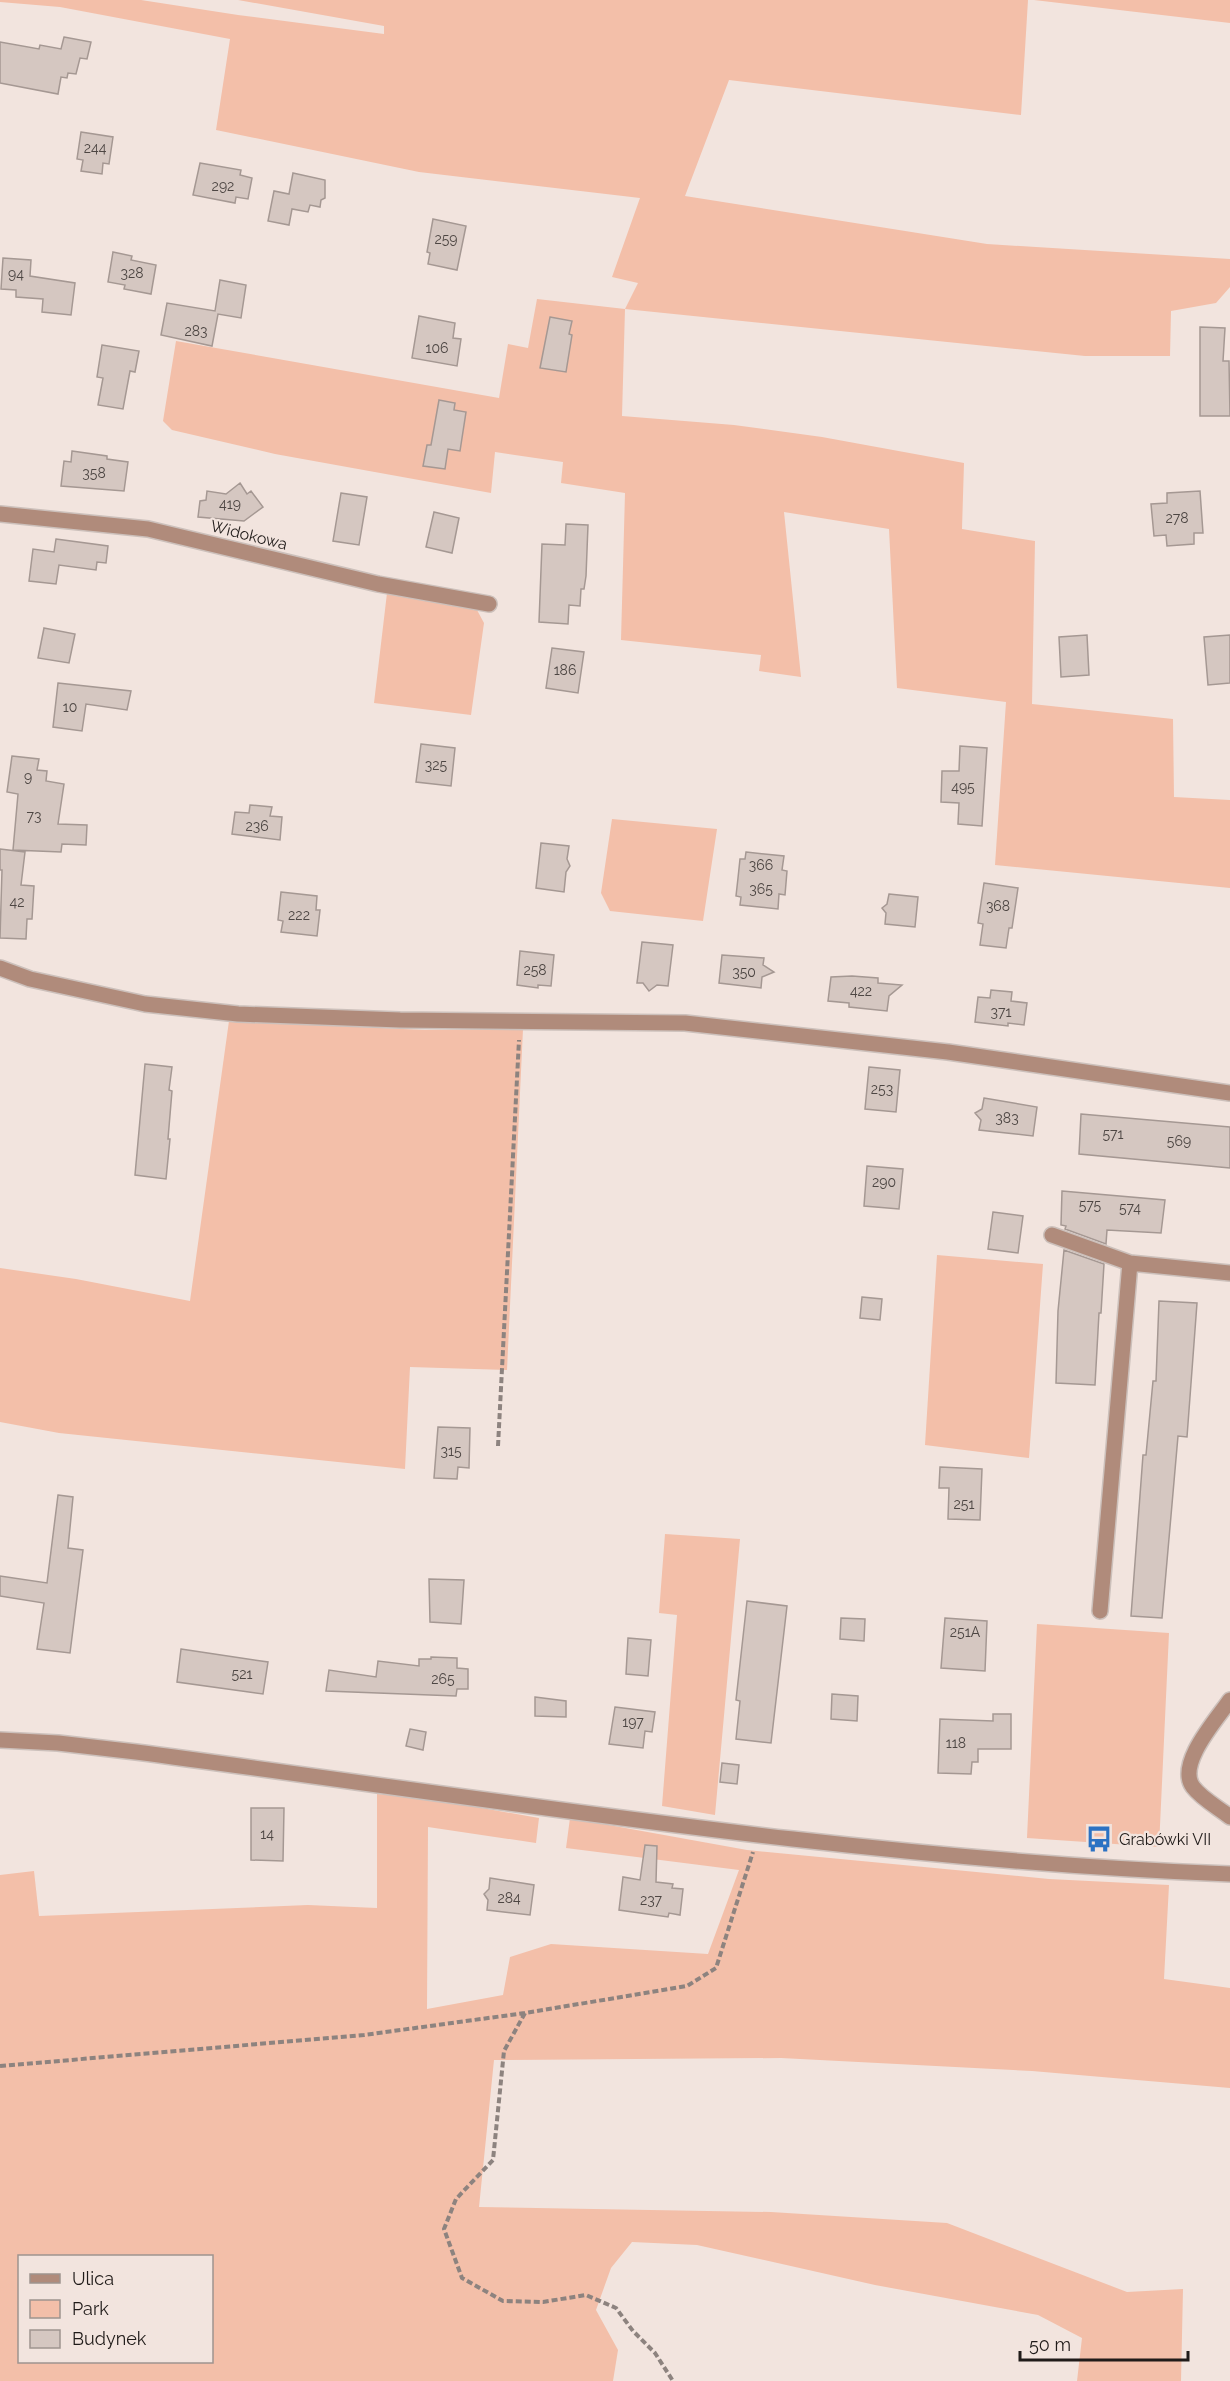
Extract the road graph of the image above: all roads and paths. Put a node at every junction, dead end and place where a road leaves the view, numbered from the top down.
1 (0, 513) edge
2 (489, 604) dead end
3 (0, 968) edge
4 (520, 1021) junction
5 (1230, 1093) edge
6 (1052, 1235) dead end
7 (1130, 1263) junction
8 (1230, 1273) edge
9 (498, 1446) dead end
10 (1100, 1611) dead end
11 (1230, 1700) edge
12 (0, 1740) edge
13 (1230, 1817) edge
14 (757, 1836) junction
15 (1230, 1874) edge
16 (525, 2013) junction
17 (0, 2066) edge
18 (673, 2381) edge

1 - 2 street, Widokowa
3 - 4 street
4 - 5 street
4 - 9 path
6 - 7 street
7 - 8 street
7 - 10 street
11 - 13 street
12 - 14 street
14 - 15 street
14 - 16 path
16 - 17 path
16 - 18 path

